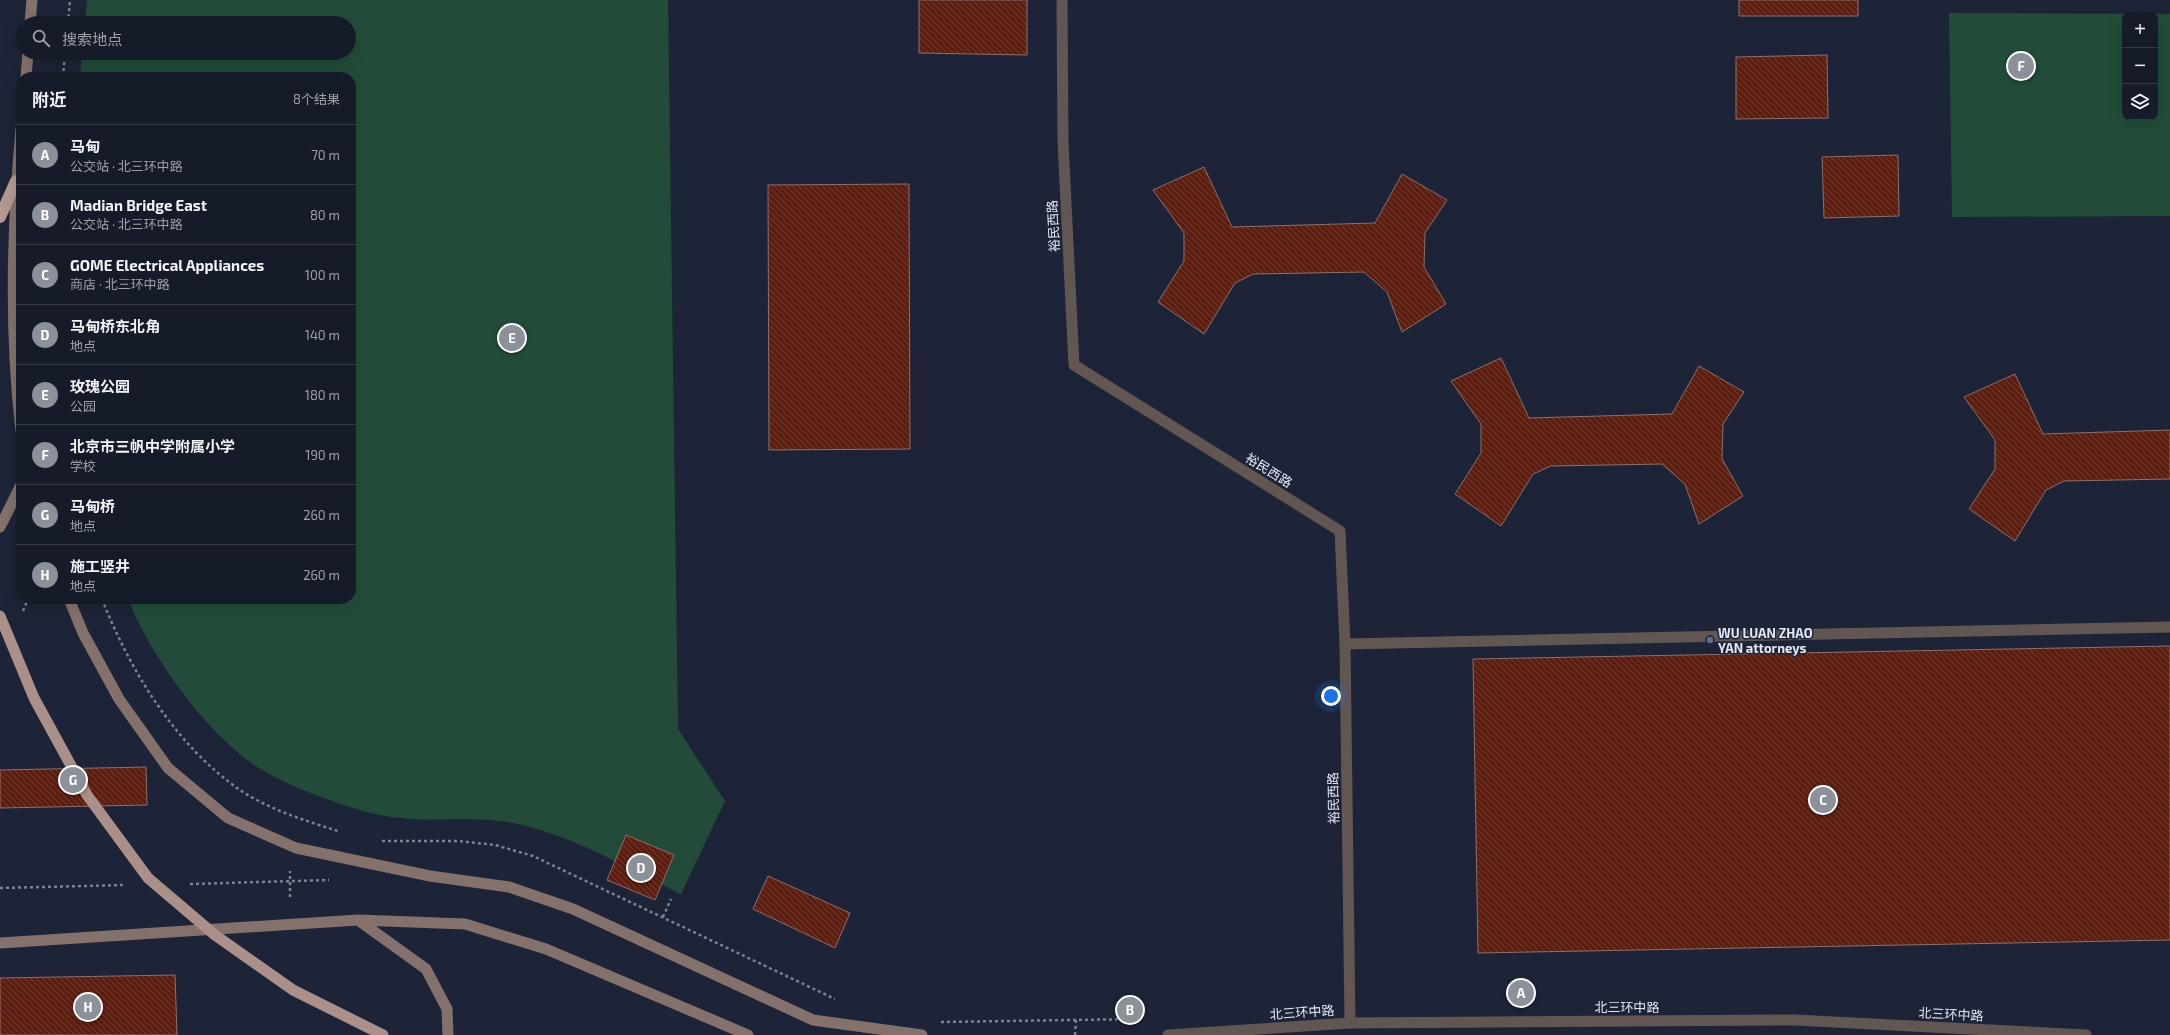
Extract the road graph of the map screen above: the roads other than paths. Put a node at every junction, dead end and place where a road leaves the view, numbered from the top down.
1 (32, 0) edge
2 (1062, 0) edge
3 (31, 16) edge
4 (27, 60) edge
5 (26, 72) edge
6 (16, 181) joint
7 (0, 217) edge
8 (16, 390) edge
9 (16, 495) edge
10 (0, 527) edge
11 (71, 604) edge
12 (0, 616) edge
13 (2170, 627) edge
14 (1345, 644) junction
15 (358, 920) junction
16 (0, 943) edge
17 (1350, 1023) junction
18 (383, 1035) edge
19 (448, 1035) edge
20 (748, 1035) edge
21 (922, 1035) edge
22 (1168, 1035) edge
23 (2086, 1035) edge

1 - 3 main road
2 - 14 street, 裕民西路
4 - 5 main road
6 - 7 highway
6 - 8 main road
9 - 10 main road
11 - 21 main road
12 - 18 highway
13 - 14 street
14 - 17 street, 裕民西路
15 - 16 main road
15 - 19 main road
15 - 20 main road
17 - 22 street, 北三环中路
17 - 23 street, 北三环中路

